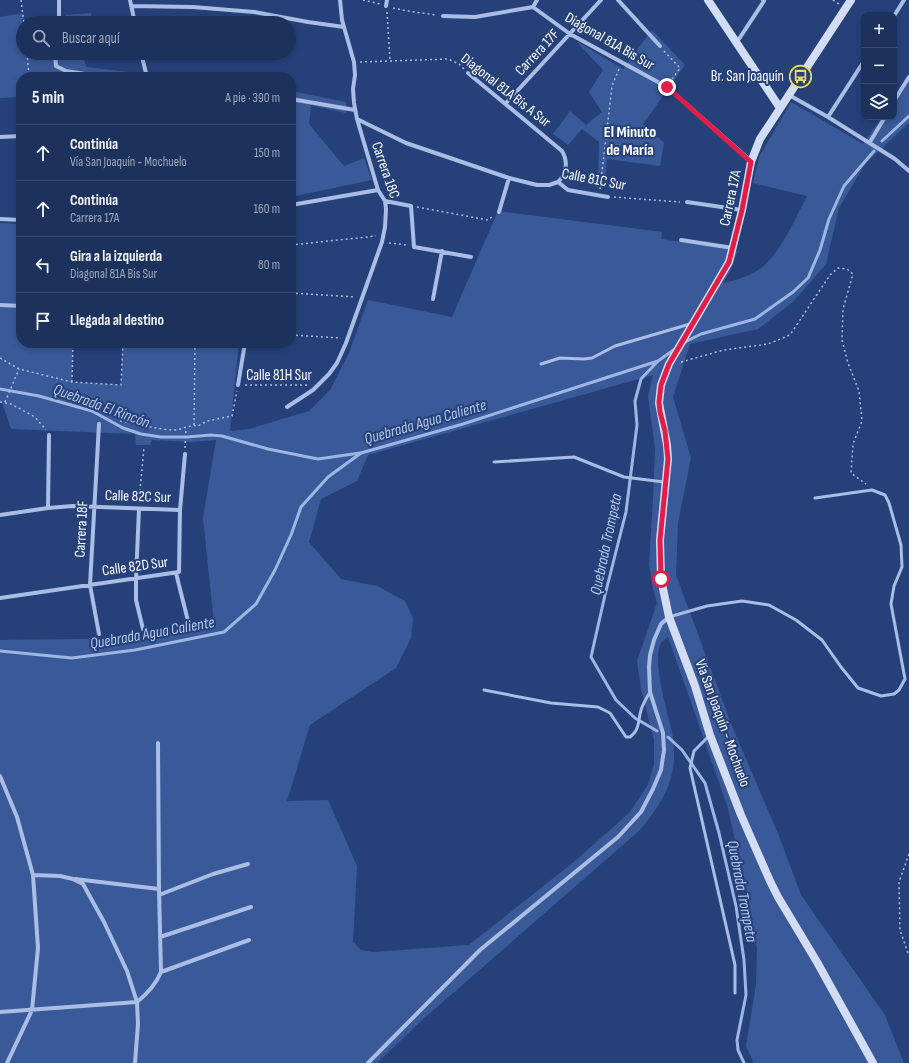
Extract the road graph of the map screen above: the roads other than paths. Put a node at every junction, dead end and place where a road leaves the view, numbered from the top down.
1 (59, 0) edge
2 (130, 0) edge
3 (340, 0) edge
4 (387, 0) edge
5 (537, 0) edge
6 (601, 0) edge
7 (618, 0) edge
8 (708, 0) edge
9 (851, 0) edge
10 (904, 0) edge
11 (764, 1) edge
12 (131, 6) junction
13 (386, 6) road end
14 (533, 7) junction
15 (896, 12) edge
16 (59, 16) edge
17 (133, 16) edge
18 (276, 16) edge
19 (443, 16) road end
20 (296, 20) edge
21 (344, 27) junction
22 (570, 34) junction
23 (737, 42) junction
24 (660, 46) road end
25 (56, 60) edge
26 (143, 60) edge
27 (861, 66) edge
28 (72, 72) edge
29 (146, 72) edge
30 (468, 72) road end
31 (909, 76) edge
32 (789, 95) junction
33 (897, 97) edge
34 (296, 100) edge
35 (506, 103) junction
36 (780, 108) junction
37 (355, 110) junction
38 (828, 117) junction
39 (357, 119) junction
40 (883, 120) edge
41 (16, 136) edge
42 (0, 137) edge
43 (870, 142) junction
44 (751, 162) junction
45 (909, 171) edge
46 (509, 178) junction
47 (558, 182) junction
48 (378, 190) junction
49 (608, 197) road end
50 (385, 202) junction
51 (687, 202) road end
52 (296, 204) edge
53 (742, 210) junction
54 (499, 212) road end
55 (0, 219) edge
56 (16, 220) edge
57 (681, 240) dead end
58 (733, 248) junction
59 (442, 251) junction
60 (471, 257) dead end
61 (433, 299) dead end
62 (0, 305) edge
63 (16, 306) edge
64 (693, 323) junction
65 (244, 348) edge
66 (541, 364) dead end
67 (669, 364) joint
68 (238, 385) road end
69 (287, 407) dead end
70 (99, 424) dead end
71 (49, 435) road end
72 (185, 454) dead end
73 (494, 462) dead end
74 (666, 483) junction
75 (815, 498) dead end
76 (94, 506) junction
77 (48, 508) junction
78 (139, 509) junction
79 (180, 510) junction
80 (0, 515) edge
81 (177, 572) junction
82 (136, 578) junction
83 (90, 585) junction
84 (0, 598) edge
85 (669, 617) junction
86 (189, 625) dead end
87 (143, 629) dead end
88 (98, 634) dead end
89 (484, 690) dead end
90 (650, 692) junction
91 (710, 735) junction
92 (158, 743) dead end
93 (0, 776) edge
94 (248, 864) dead end
95 (33, 875) junction
96 (72, 878) junction
97 (159, 889) junction
98 (159, 895) junction
99 (252, 907) dead end
100 (160, 937) junction
101 (249, 940) dead end
102 (161, 972) junction
103 (735, 993) dead end
104 (137, 1002) junction
105 (32, 1010) junction
106 (0, 1012) edge
107 (7, 1063) edge
108 (135, 1063) edge
109 (368, 1063) edge
110 (873, 1063) edge

1 - 16 street
2 - 12 street
3 - 21 street, Carrera 18C
4 - 13 street
5 - 14 street
6 - 22 street, Carrera 17F
7 - 24 street
8 - 23 street
9 - 32 street, Carrera 17A
10 - 15 street
11 - 23 street
12 - 17 street
12 - 18 street
14 - 19 street
14 - 22 street, Diagonal 81A Bis Sur
20 - 21 street
21 - 37 street, Carrera 18C
22 - 35 street, Carrera 17F
22 - 44 street, Diagonal 81A Bis Sur
23 - 36 street
25 - 28 street
26 - 29 street
27 - 38 street
30 - 35 street, Diagonal 81A Bis A Sur
31 - 33 street
32 - 36 street, Carrera 17A
32 - 38 street
34 - 37 street
35 - 47 street, Diagonal 81A Bis A Sur
36 - 44 street, Carrera 17A
37 - 39 street, Carrera 18C
38 - 43 street
39 - 46 street, Calle 81C Sur
39 - 48 street, Carrera 18C
40 - 43 street
41 - 42 street
43 - 45 street
44 - 53 street, Carrera 17A
46 - 47 street, Calle 81C Sur
46 - 54 street
47 - 49 street, Calle 81C Sur
48 - 50 street, Carrera 18C
48 - 52 street
50 - 59 street
50 - 69 street, Carrera 18C
51 - 53 street
53 - 58 street, Carrera 17A
55 - 56 street
57 - 58 street
58 - 64 street, Carrera 17A
59 - 60 street
59 - 61 street
62 - 63 street
64 - 66 lane
64 - 67 street, Carrera 17A
65 - 68 street
67 - 74 street, Vía San Joaquín - Mochuelo
70 - 76 street, Carrera 18F
71 - 77 street
72 - 79 street
73 - 74 lane
74 - 85 street, Vía San Joaquín - Mochuelo
75 - 85 lane
76 - 77 street, Calle 82C Sur
76 - 78 street, Calle 82C Sur
76 - 83 street, Carrera 18F
77 - 80 street, Calle 82C Sur
78 - 79 street, Calle 82C Sur
78 - 82 street
79 - 81 street
81 - 82 street, Calle 82D Sur
81 - 86 street
82 - 83 street, Calle 82D Sur
82 - 87 street
83 - 84 street, Calle 82D Sur
83 - 88 street, Carrera 18F
85 - 90 street
85 - 91 street, Vía San Joaquín - Mochuelo
89 - 90 lane
90 - 109 street
91 - 103 lane
91 - 110 street, Vía San Joaquín - Mochuelo
92 - 97 street
93 - 95 street
94 - 98 street
95 - 96 street
95 - 105 street
96 - 97 street
96 - 104 street
97 - 98 street
98 - 100 street
99 - 100 street
100 - 102 street
101 - 102 street
102 - 104 street
104 - 105 street
104 - 108 street
105 - 106 street
105 - 107 street

